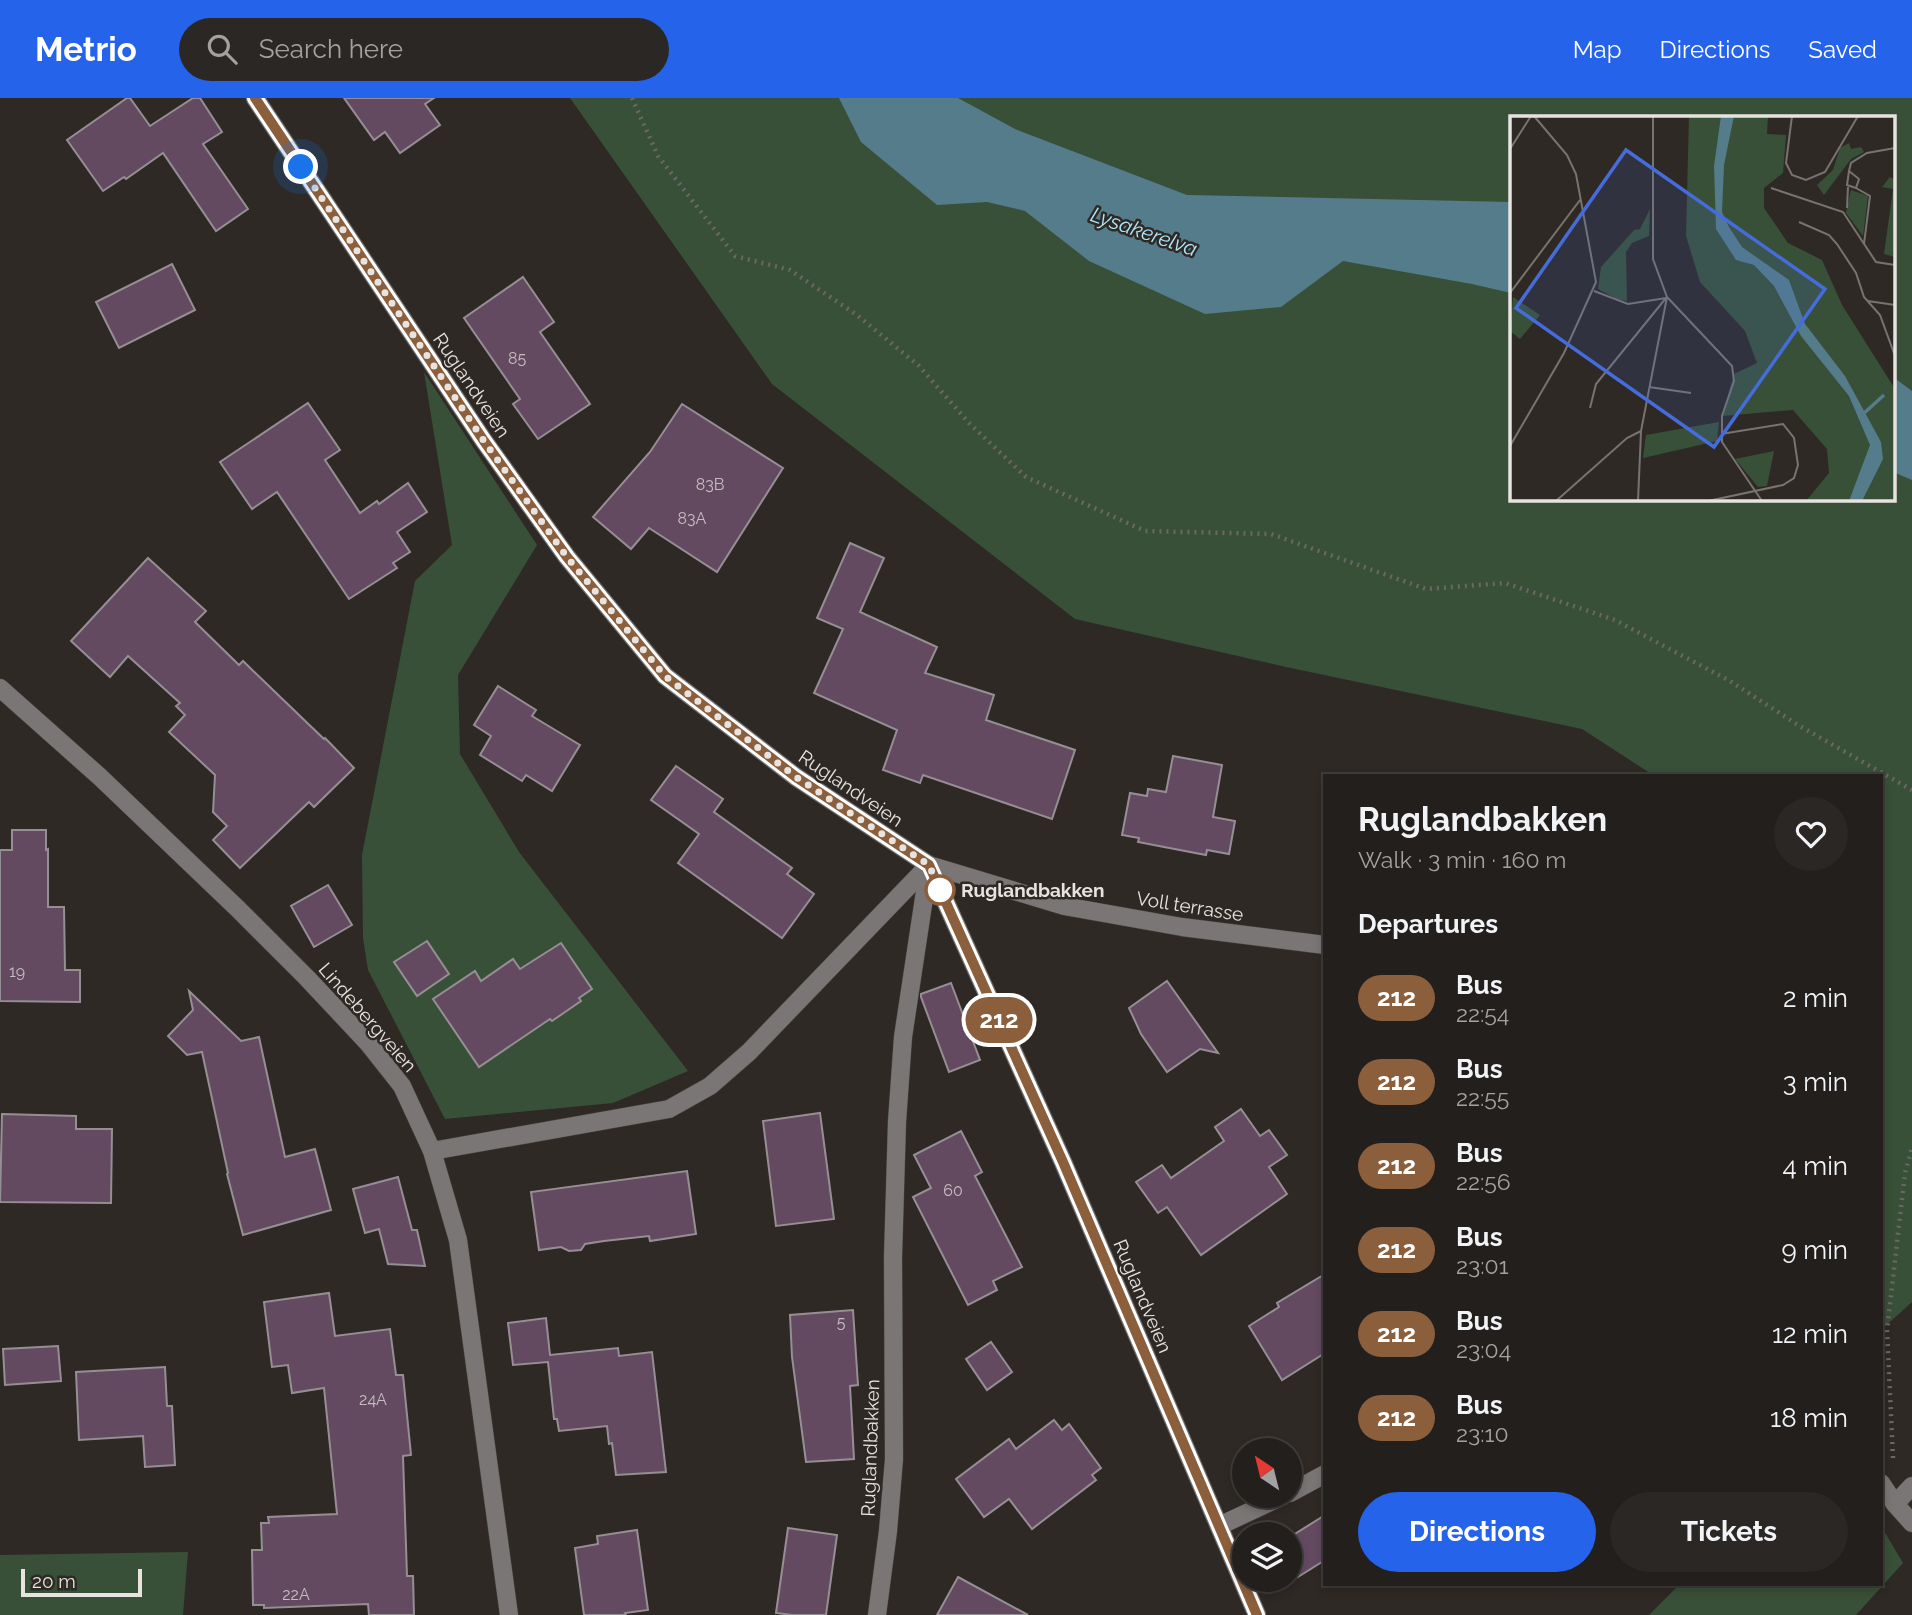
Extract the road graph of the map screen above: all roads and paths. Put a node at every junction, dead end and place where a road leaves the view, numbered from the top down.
1 (255, 98) edge
2 (632, 98) edge
3 (0, 688) edge
4 (1912, 790) edge
5 (929, 865) junction
6 (1323, 945) edge
7 (1912, 1148) edge
8 (432, 1151) junction
9 (1323, 1475) edge
10 (1302, 1486) edge
11 (1883, 1486) edge
12 (1912, 1486) edge
13 (1895, 1504) junction
14 (1257, 1508) edge
15 (1912, 1523) edge
16 (1219, 1526) junction
17 (509, 1615) edge
18 (877, 1615) edge
19 (1257, 1615) edge

1 - 5 street, Ruglandveien
2 - 4 path
3 - 8 street, Lindebergveien
5 - 6 street, Voll terrasse
5 - 8 street
5 - 16 street, Ruglandveien
5 - 18 street, Ruglandbakken
7 - 13 path
8 - 17 street, Lindebergveien
9 - 10 street
11 - 13 street
12 - 13 street
13 - 15 street
14 - 16 street
16 - 19 street, Ruglandveien

